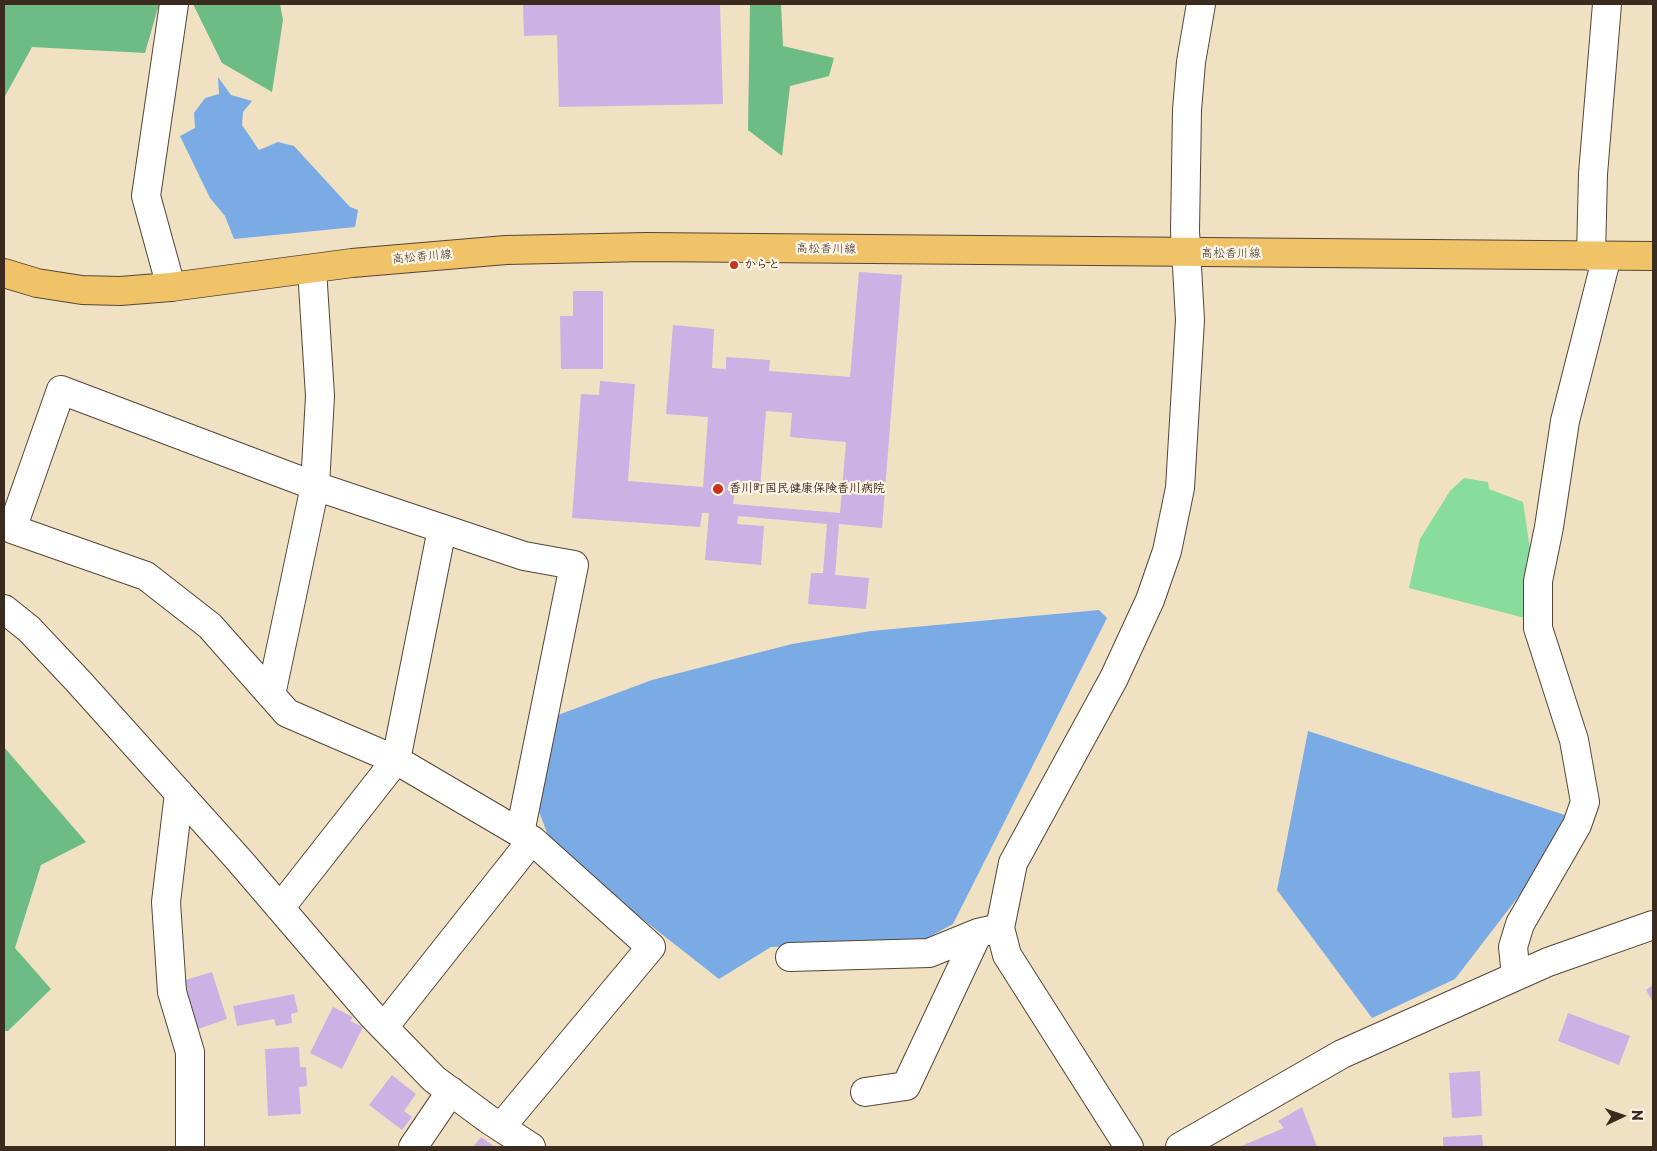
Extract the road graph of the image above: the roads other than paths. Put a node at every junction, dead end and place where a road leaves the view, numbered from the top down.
1 (174, 4) edge
2 (1201, 4) edge
3 (1607, 4) edge
4 (1186, 254) junction
5 (1599, 256) junction
6 (1653, 256) edge
7 (312, 269) junction
8 (4, 273) edge
9 (171, 287) junction
10 (315, 486) junction
11 (8, 526) edge
12 (442, 528) junction
13 (4, 609) edge
14 (271, 696) junction
15 (396, 760) junction
16 (179, 793) junction
17 (526, 836) junction
18 (280, 908) junction
19 (1653, 925) edge
20 (989, 930) junction
21 (790, 956) dead end
22 (1516, 976) junction
23 (384, 1027) junction
24 (451, 1091) junction
25 (865, 1092) dead end
26 (501, 1127) junction
27 (190, 1147) edge
28 (413, 1147) edge
29 (532, 1147) edge
30 (1129, 1147) edge
31 (1180, 1147) edge

1 - 9 street
2 - 4 street
3 - 5 street
4 - 5 main road, 高松香川線
4 - 7 main road, 高松香川線
4 - 20 street
5 - 6 main road, 高松香川線
5 - 22 street
7 - 9 main road, 高松香川線
7 - 10 street
8 - 9 main road, 高松香川線
10 - 11 street
10 - 12 street
10 - 14 street
11 - 14 street
12 - 15 street
12 - 17 street
13 - 16 street
14 - 15 street
15 - 17 street
15 - 18 street
16 - 18 street
16 - 27 street
17 - 23 street
17 - 26 street
18 - 23 street
19 - 22 street
20 - 21 street
20 - 25 street
20 - 30 street
22 - 31 street
23 - 24 street
24 - 26 street
24 - 28 street
26 - 29 street

